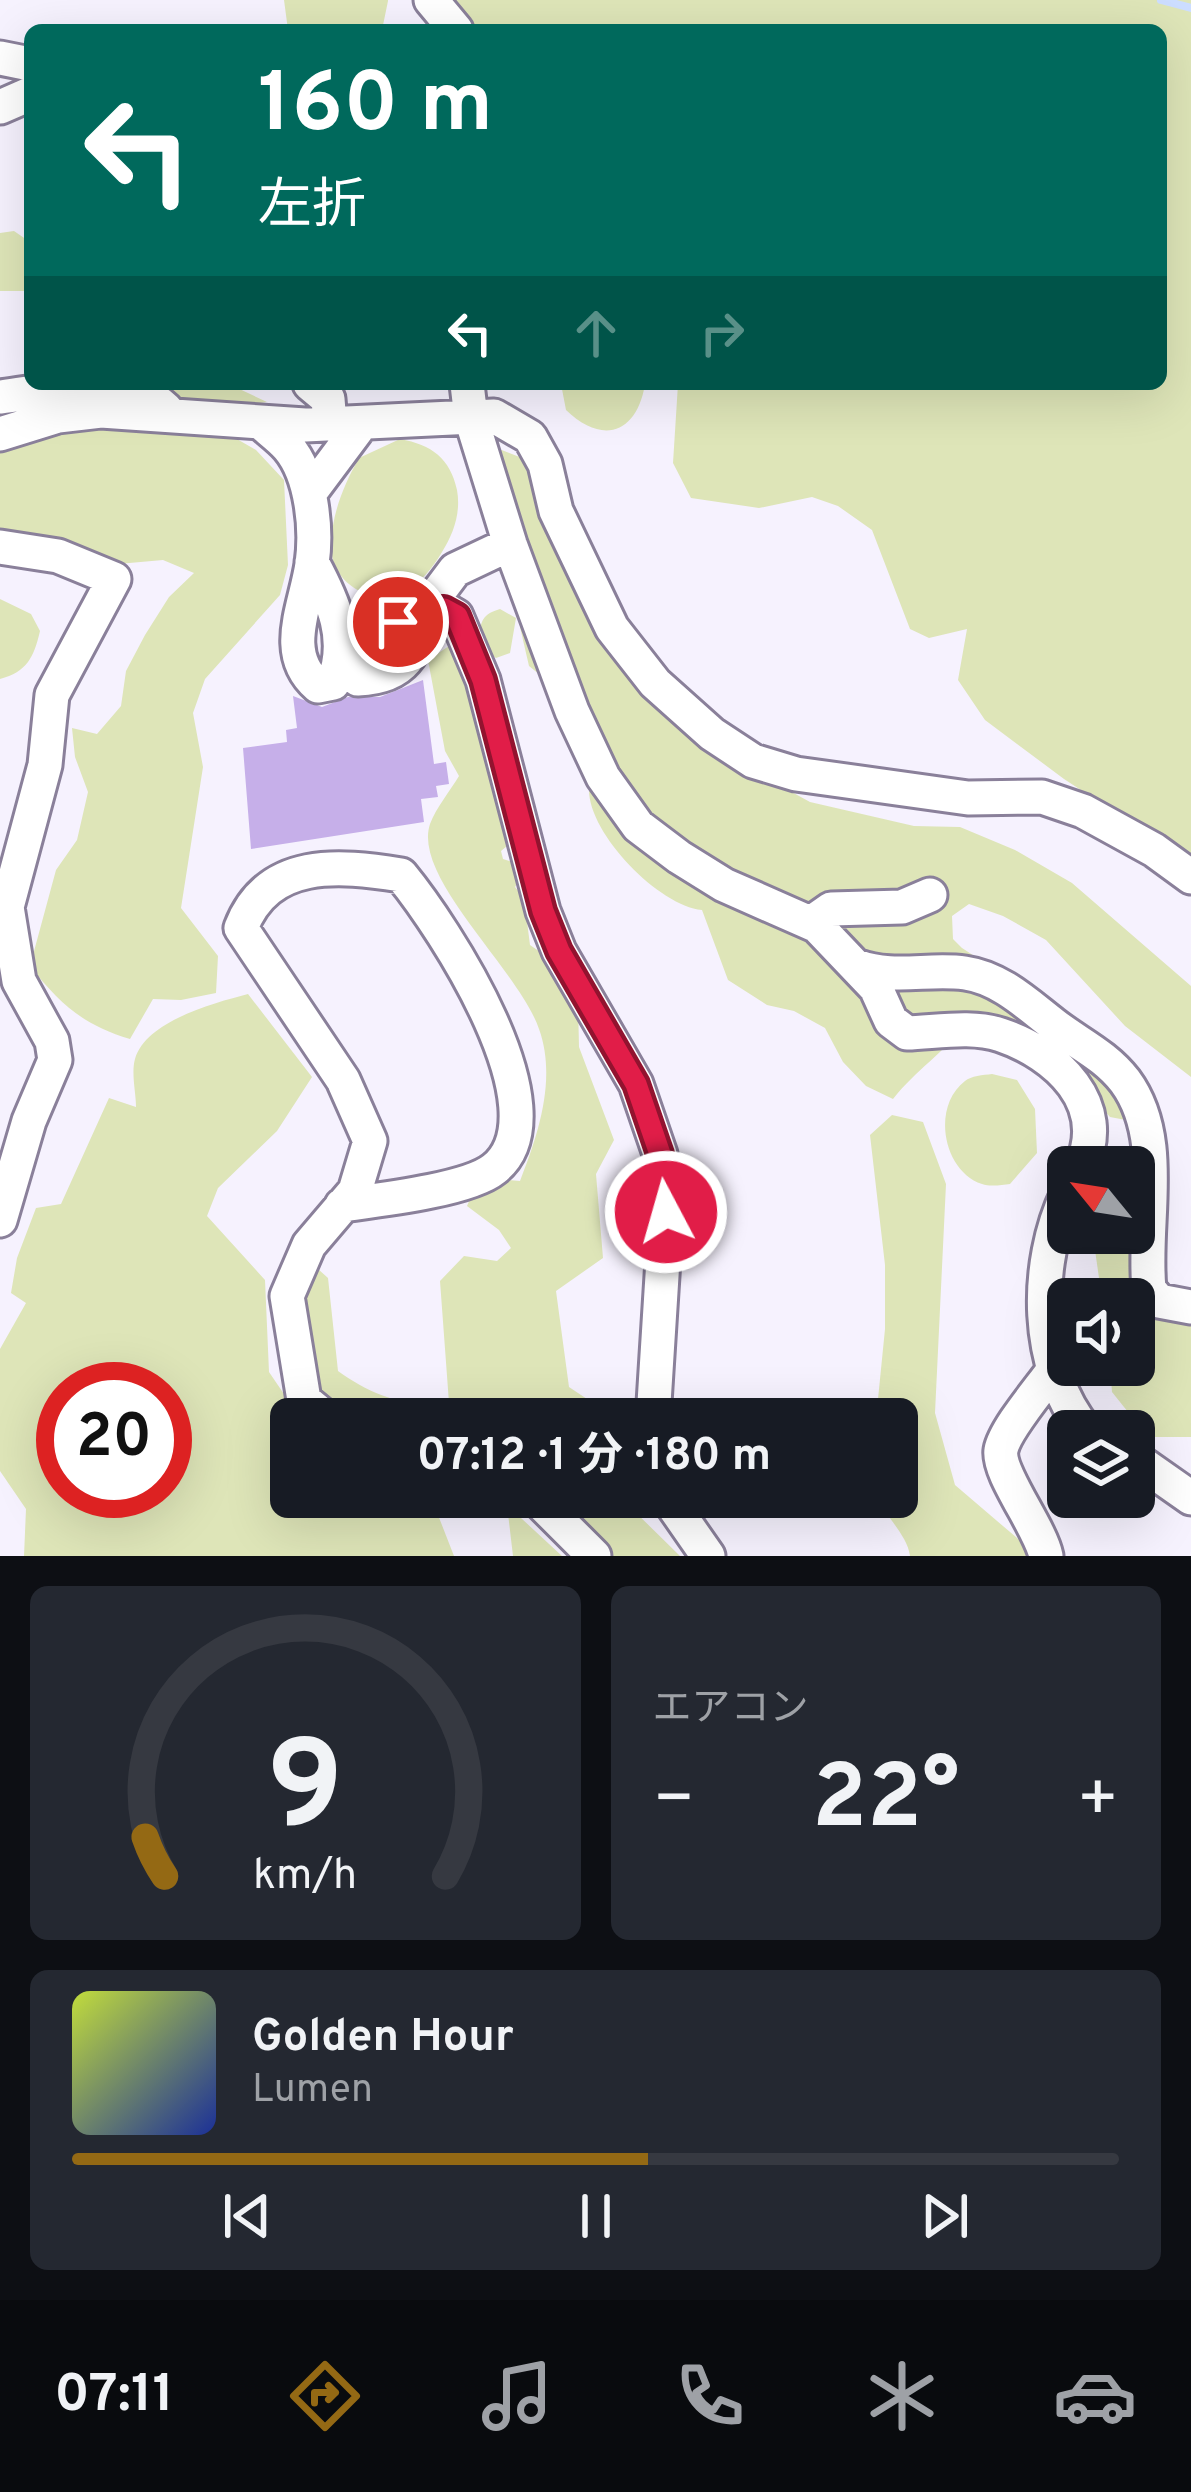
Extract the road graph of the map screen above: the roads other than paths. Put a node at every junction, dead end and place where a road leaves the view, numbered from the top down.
1 (430, 0) edge
2 (451, 24) edge
3 (73, 390) edge
4 (121, 390) edge
5 (317, 390) edge
6 (468, 390) edge
7 (0, 397) edge
8 (172, 416) junction
9 (471, 418) junction
10 (260, 422) junction
11 (346, 424) junction
12 (0, 434) edge
13 (310, 494) junction
14 (510, 544) junction
15 (0, 547) edge
16 (312, 562) dead end
17 (1191, 877) edge
18 (930, 896) dead end
19 (812, 923) junction
20 (890, 990) junction
21 (1086, 1146) edge
22 (342, 1205) junction
23 (0, 1220) edge
24 (1048, 1254) edge
25 (1191, 1307) edge
26 (1047, 1326) edge
27 (1047, 1379) edge
28 (304, 1398) edge
29 (654, 1398) edge
30 (1155, 1473) edge
31 (1191, 1498) edge
32 (556, 1518) edge
33 (682, 1518) edge
34 (595, 1556) edge
35 (708, 1556) edge
36 (1046, 1556) edge

1 - 2 street
3 - 7 street
4 - 8 street
5 - 11 street
6 - 9 street
8 - 10 street
8 - 12 street
9 - 11 street
9 - 14 street
9 - 17 street
10 - 11 street
10 - 13 street
11 - 13 street
13 - 16 street
14 - 19 street
14 - 29 street
15 - 23 street
18 - 19 street
19 - 20 street
20 - 21 street
20 - 25 street
22 - 22 street
22 - 28 street
24 - 26 street
27 - 36 street
30 - 31 street
32 - 34 street
33 - 35 street

